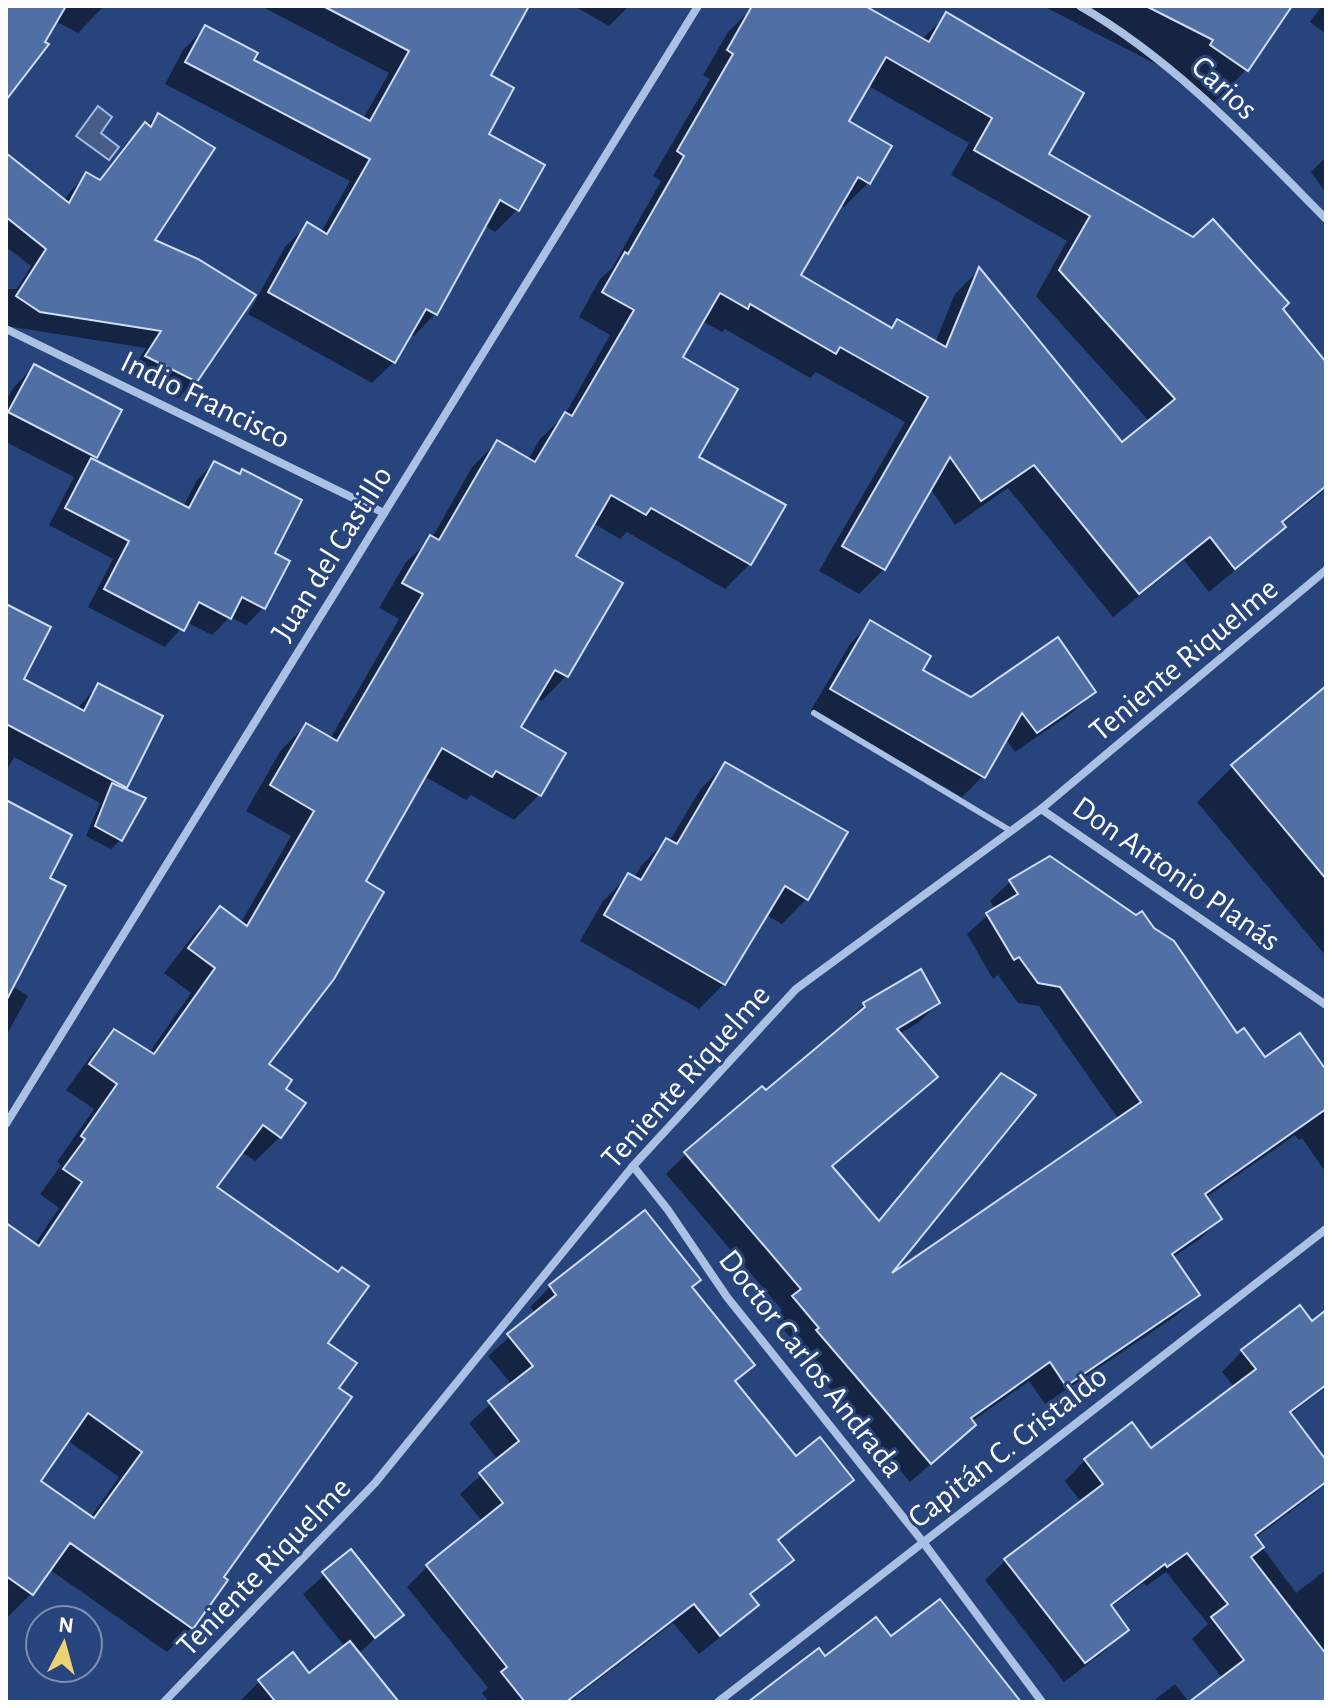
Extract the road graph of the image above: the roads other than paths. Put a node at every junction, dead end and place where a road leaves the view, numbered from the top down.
1 (698, 6) edge
2 (1080, 6) edge
3 (1326, 219) edge
4 (6, 329) edge
5 (384, 513) junction
6 (1326, 570) edge
7 (814, 713) dead end
8 (1041, 809) junction
9 (1011, 831) junction
10 (1326, 1005) edge
11 (6, 1124) edge
12 (633, 1166) junction
13 (1326, 1229) edge
14 (923, 1542) junction
15 (164, 1702) edge
16 (718, 1702) edge
17 (1042, 1702) edge

1 - 5 street, Juan del Castillo
2 - 3 street, Carios
4 - 5 street, Indio Francisco
5 - 11 street, Juan del Castillo
6 - 8 street, Teniente Riquelme
7 - 9 lane
8 - 9 street, Teniente Riquelme
8 - 10 street, Don Antonio Planás
9 - 12 street, Teniente Riquelme
12 - 14 street, Doctor Carlos Andrada
12 - 15 street, Teniente Riquelme
13 - 14 street, Capitán C. Cristaldo
14 - 16 street, Capitán C. Cristaldo
14 - 17 street, Doctor Carlos Andrada

